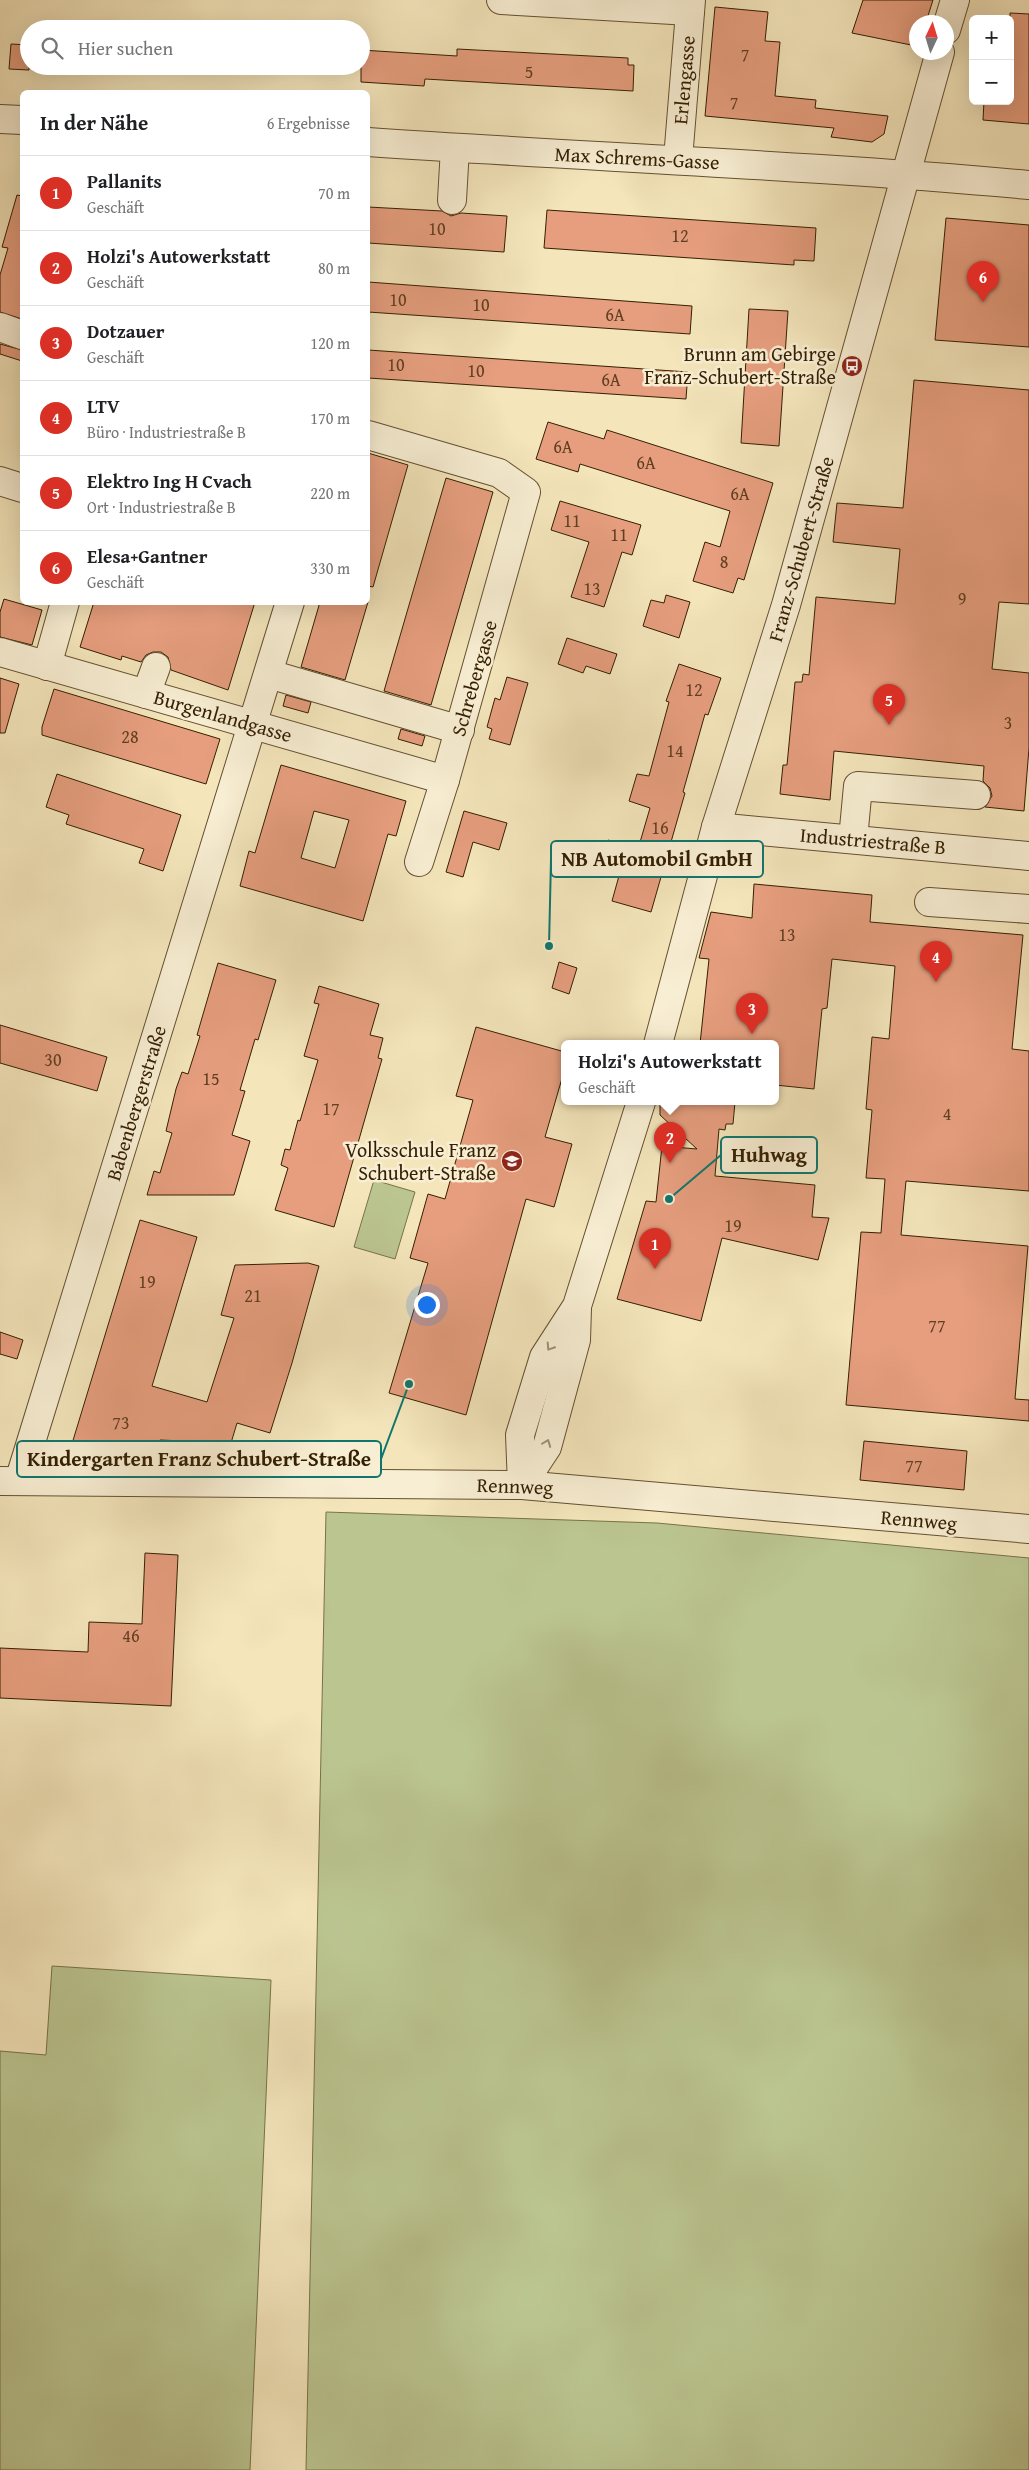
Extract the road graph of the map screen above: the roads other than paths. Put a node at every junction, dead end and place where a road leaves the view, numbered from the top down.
1 (501, 0) edge
2 (955, 0) edge
3 (690, 6) edge
4 (950, 15) edge
5 (938, 60) edge
6 (0, 119) edge
7 (20, 120) edge
8 (370, 142) edge
9 (455, 148) junction
10 (678, 159) junction
11 (906, 174) junction
12 (1029, 184) edge
13 (452, 200) dead end
14 (0, 327) edge
15 (20, 334) edge
16 (370, 436) edge
17 (0, 481) edge
18 (20, 487) edge
19 (64, 605) edge
20 (289, 605) edge
21 (0, 652) edge
22 (47, 666) junction
23 (156, 667) dead end
24 (301, 667) dead end
25 (271, 668) junction
26 (146, 694) junction
27 (253, 725) junction
28 (460, 730) junction
29 (445, 780) junction
30 (976, 795) dead end
31 (716, 827) junction
32 (853, 839) junction
33 (1029, 856) edge
34 (419, 862) dead end
35 (929, 902) dead end
36 (1029, 909) edge
37 (659, 1040) edge
38 (640, 1105) edge
39 (10, 1481) edge
40 (522, 1485) junction
41 (1029, 1530) edge

1 - 3 street
2 - 4 street
3 - 10 street, Erlengasse
5 - 11 street, Franz-Schubert-Straße
6 - 7 street
8 - 9 street, Max Schrems-Gasse
9 - 10 street, Max Schrems-Gasse
9 - 13 street
10 - 11 street, Max Schrems-Gasse
11 - 12 street, Max Schrems-Gasse
11 - 31 street, Franz-Schubert-Straße
14 - 15 street
16 - 28 street, Schrebergasse
17 - 18 street
19 - 22 street
20 - 25 street, Babenbergerstraße
21 - 22 street, Burgenlandgasse
22 - 26 street, Burgenlandgasse
23 - 26 street
24 - 25 street
25 - 27 street, Babenbergerstraße
25 - 28 street
26 - 27 street, Burgenlandgasse
27 - 29 street, Burgenlandgasse
27 - 39 street, Babenbergerstraße
28 - 29 street, Schrebergasse
29 - 34 street, Schrebergasse
30 - 32 street
31 - 32 street, Industriestraße B
31 - 37 street, Franz-Schubert-Straße
32 - 33 street, Industriestraße B
35 - 36 street
38 - 40 street
39 - 40 street, Rennweg
40 - 41 street, Rennweg

